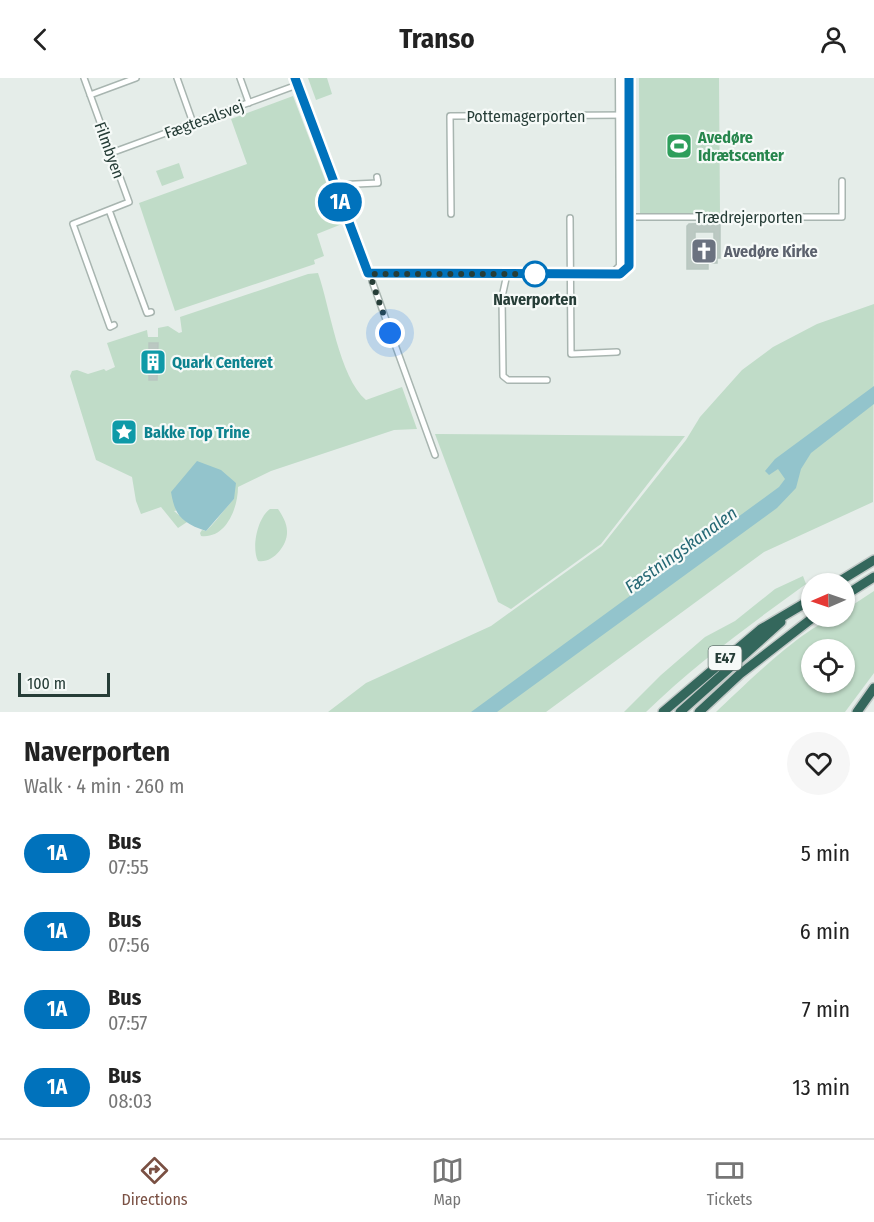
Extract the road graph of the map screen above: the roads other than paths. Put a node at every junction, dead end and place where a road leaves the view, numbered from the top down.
1 (84, 78) edge
2 (136, 78) edge
3 (177, 78) edge
4 (240, 78) edge
5 (295, 78) edge
6 (619, 78) edge
7 (629, 78) edge
8 (297, 85) junction
9 (90, 95) junction
10 (249, 103) junction
11 (619, 115) junction
12 (629, 115) junction
13 (194, 123) junction
14 (111, 153) junction
15 (377, 177) dead end
16 (842, 181) dead end
17 (334, 185) junction
18 (109, 210) junction
19 (451, 214) dead end
20 (630, 217) junction
21 (570, 218) dead end
22 (620, 218) junction
23 (372, 274) junction
24 (507, 274) junction
25 (612, 274) junction
26 (571, 275) junction
27 (151, 312) dead end
28 (114, 325) dead end
29 (617, 352) dead end
30 (547, 380) dead end
31 (435, 455) dead end
32 (874, 560) edge
33 (853, 573) edge
34 (874, 577) edge
35 (855, 589) edge
36 (801, 606) edge
37 (792, 612) junction
38 (801, 627) edge
39 (874, 688) edge
40 (663, 712) edge
41 (680, 712) edge
42 (699, 712) edge
43 (857, 712) edge

1 - 9 street, Filmbyen
2 - 9 street
3 - 13 street
4 - 10 street
5 - 8 street
6 - 11 street
7 - 12 street
8 - 10 street, Fægtesalsvej
8 - 17 street
9 - 14 street, Filmbyen
10 - 13 street, Fægtesalsvej
11 - 12 street, Pottemagerporten
11 - 19 street, Pottemagerporten
11 - 22 street
12 - 20 street
13 - 14 street, Fægtesalsvej
14 - 18 street, Filmbyen
15 - 17 street
16 - 20 street, Trædrejerporten
17 - 23 street
18 - 27 street
18 - 28 street, Filmbyen
20 - 22 street, Trædrejerporten
20 - 25 street
21 - 26 street
22 - 25 street
23 - 24 street
23 - 31 street
24 - 26 street
24 - 30 street
25 - 26 street
26 - 29 street
32 - 33 highway
34 - 35 highway
36 - 37 highway
37 - 40 highway, E47
37 - 41 highway
38 - 42 highway
39 - 43 highway

